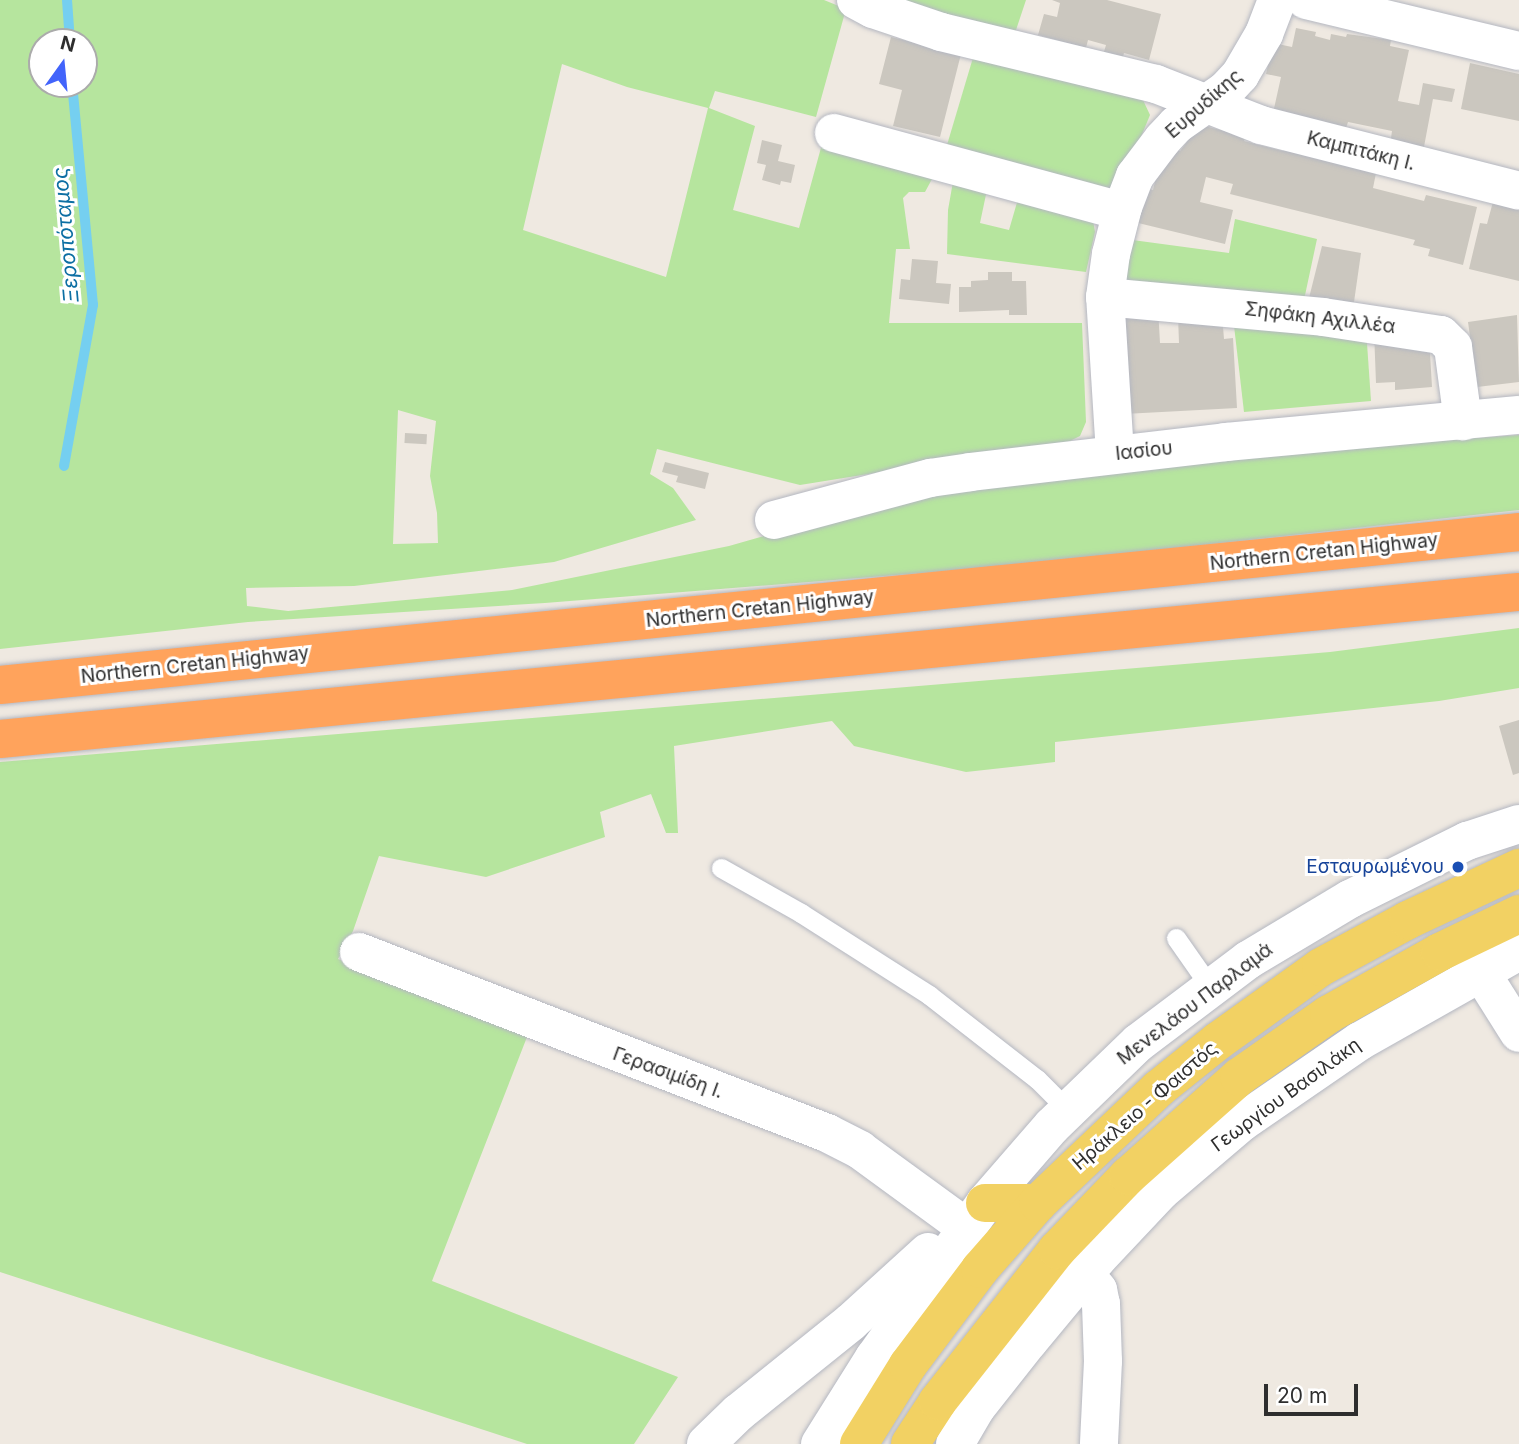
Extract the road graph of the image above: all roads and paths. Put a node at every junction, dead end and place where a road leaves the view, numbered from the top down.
1 (856, 0) edge
2 (1277, 0) edge
3 (1306, 0) edge
4 (1519, 51) edge
5 (1205, 104) junction
6 (834, 133) dead end
7 (1519, 191) edge
8 (1122, 211) junction
9 (1105, 297) junction
10 (1519, 415) edge
11 (1462, 421) junction
12 (1115, 454) junction
13 (774, 520) dead end
14 (1519, 532) edge
15 (1519, 592) edge
16 (0, 685) edge
17 (0, 739) edge
18 (1519, 824) edge
19 (721, 868) dead end
20 (1519, 868) edge
21 (1519, 914) edge
22 (1176, 938) dead end
23 (1519, 951) edge
24 (359, 952) dead end
25 (1480, 971) junction
26 (1211, 988) junction
27 (1519, 1034) edge
28 (1068, 1110) junction
29 (1038, 1203) junction
30 (972, 1213) junction
31 (1085, 1274) junction
32 (706, 1444) edge
33 (820, 1444) edge
34 (859, 1444) edge
35 (911, 1444) edge
36 (955, 1444) edge
37 (1099, 1444) edge

1 - 5 street, Καμπιτάκη Ι.
2 - 5 street, Ευρυδίκης
3 - 4 street
5 - 7 street, Καμπιτάκη Ι.
5 - 8 street, Ευρυδίκης
6 - 8 street
8 - 9 street, Ευρυδίκης
9 - 11 street, Σηφάκη Αχιλλέα
9 - 12 street, Ευρυδίκης
10 - 11 street, Ιασίου
11 - 12 street, Ιασίου
12 - 13 street, Ιασίου
14 - 16 highway, Northern Cretan Highway
15 - 17 highway
18 - 26 street, Μενελάου Παρλαμά
19 - 28 lane
20 - 29 main road, Ηράκλειο - Φαιστός
21 - 35 main road, Ηράκλειο - Φαιστός
22 - 26 lane
23 - 25 street, Γεωργίου Βασιλάκη
24 - 30 street, Γερασιμίδη Ι.
25 - 27 street
25 - 31 street, Γεωργίου Βασιλάκη
26 - 28 street, Μενελάου Παρλαμά
28 - 30 street, Μενελάου Παρλαμά
29 - 30 main road
29 - 34 main road, Ηράκλειο - Φαιστός
30 - 32 street
30 - 33 street, Μενελάου Παρλαμά
31 - 36 street, Γεωργίου Βασιλάκη
31 - 37 street

